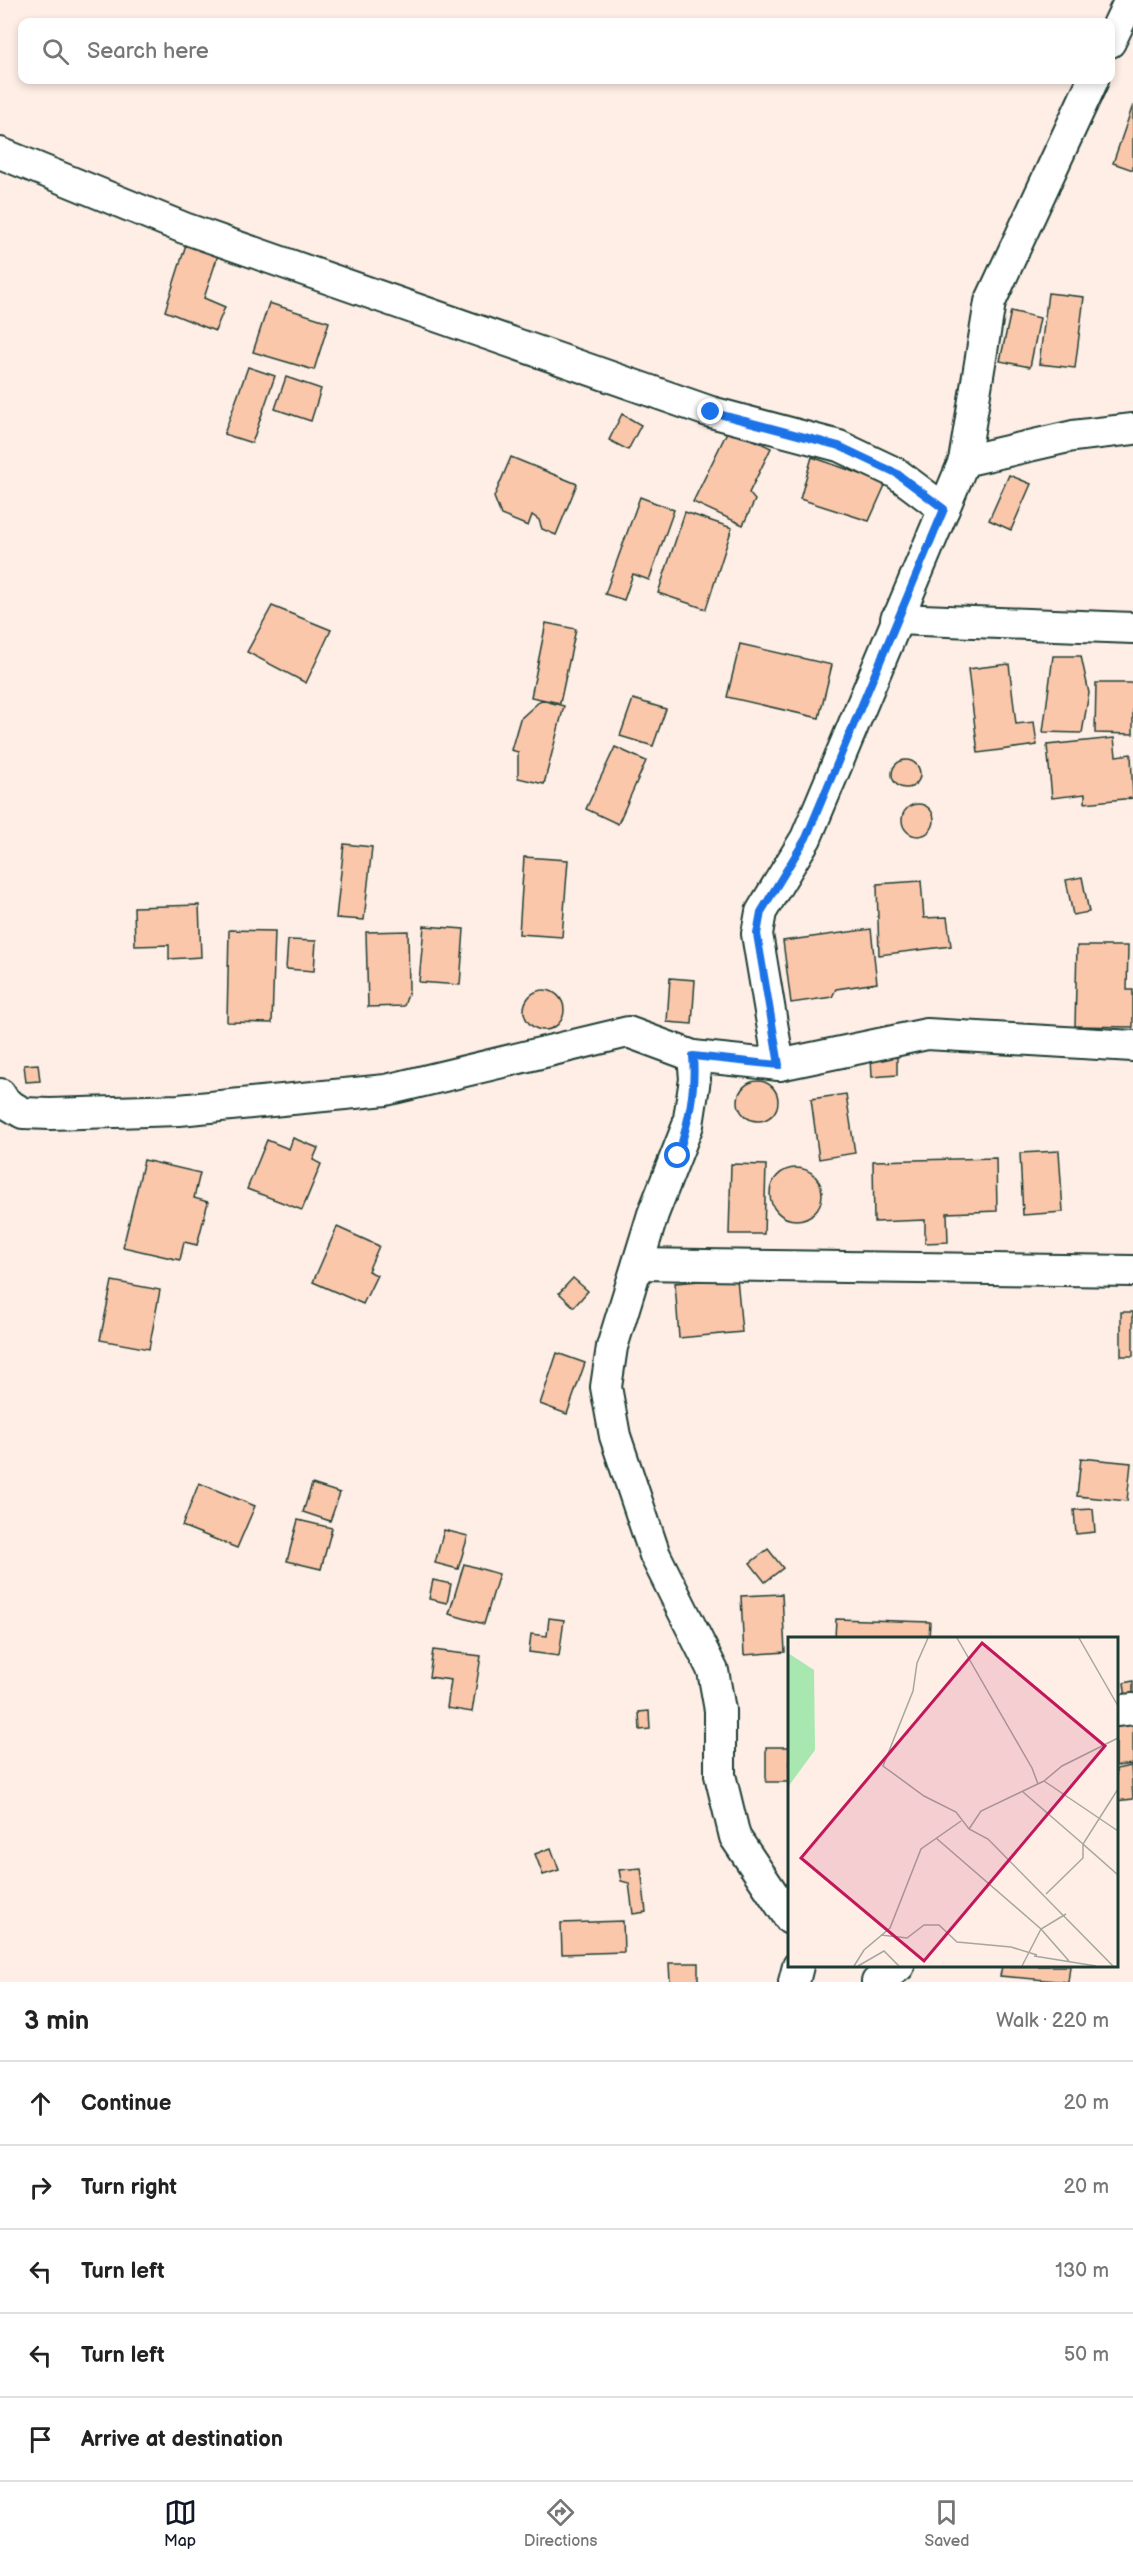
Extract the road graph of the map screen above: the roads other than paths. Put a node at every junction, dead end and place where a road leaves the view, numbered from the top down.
1 (1130, 0) edge
2 (1115, 32) edge
3 (1091, 84) edge
4 (0, 153) edge
5 (1133, 429) edge
6 (964, 461) junction
7 (944, 509) junction
8 (896, 619) junction
9 (1133, 628) edge
10 (1133, 1046) edge
11 (693, 1056) junction
12 (779, 1065) junction
13 (0, 1094) edge
14 (638, 1264) junction
15 (1133, 1271) edge
16 (1133, 1709) edge
17 (1118, 1711) edge
18 (788, 1917) edge
19 (798, 1967) edge
20 (896, 1967) edge
21 (794, 1982) edge
22 (877, 1982) edge

1 - 2 street
3 - 6 street
4 - 7 street
5 - 6 street
6 - 7 street
7 - 8 street
8 - 9 street
8 - 12 street
10 - 12 street
11 - 12 street
11 - 13 street
11 - 14 street
14 - 15 street
14 - 18 street
16 - 17 street
19 - 21 street
20 - 22 street

